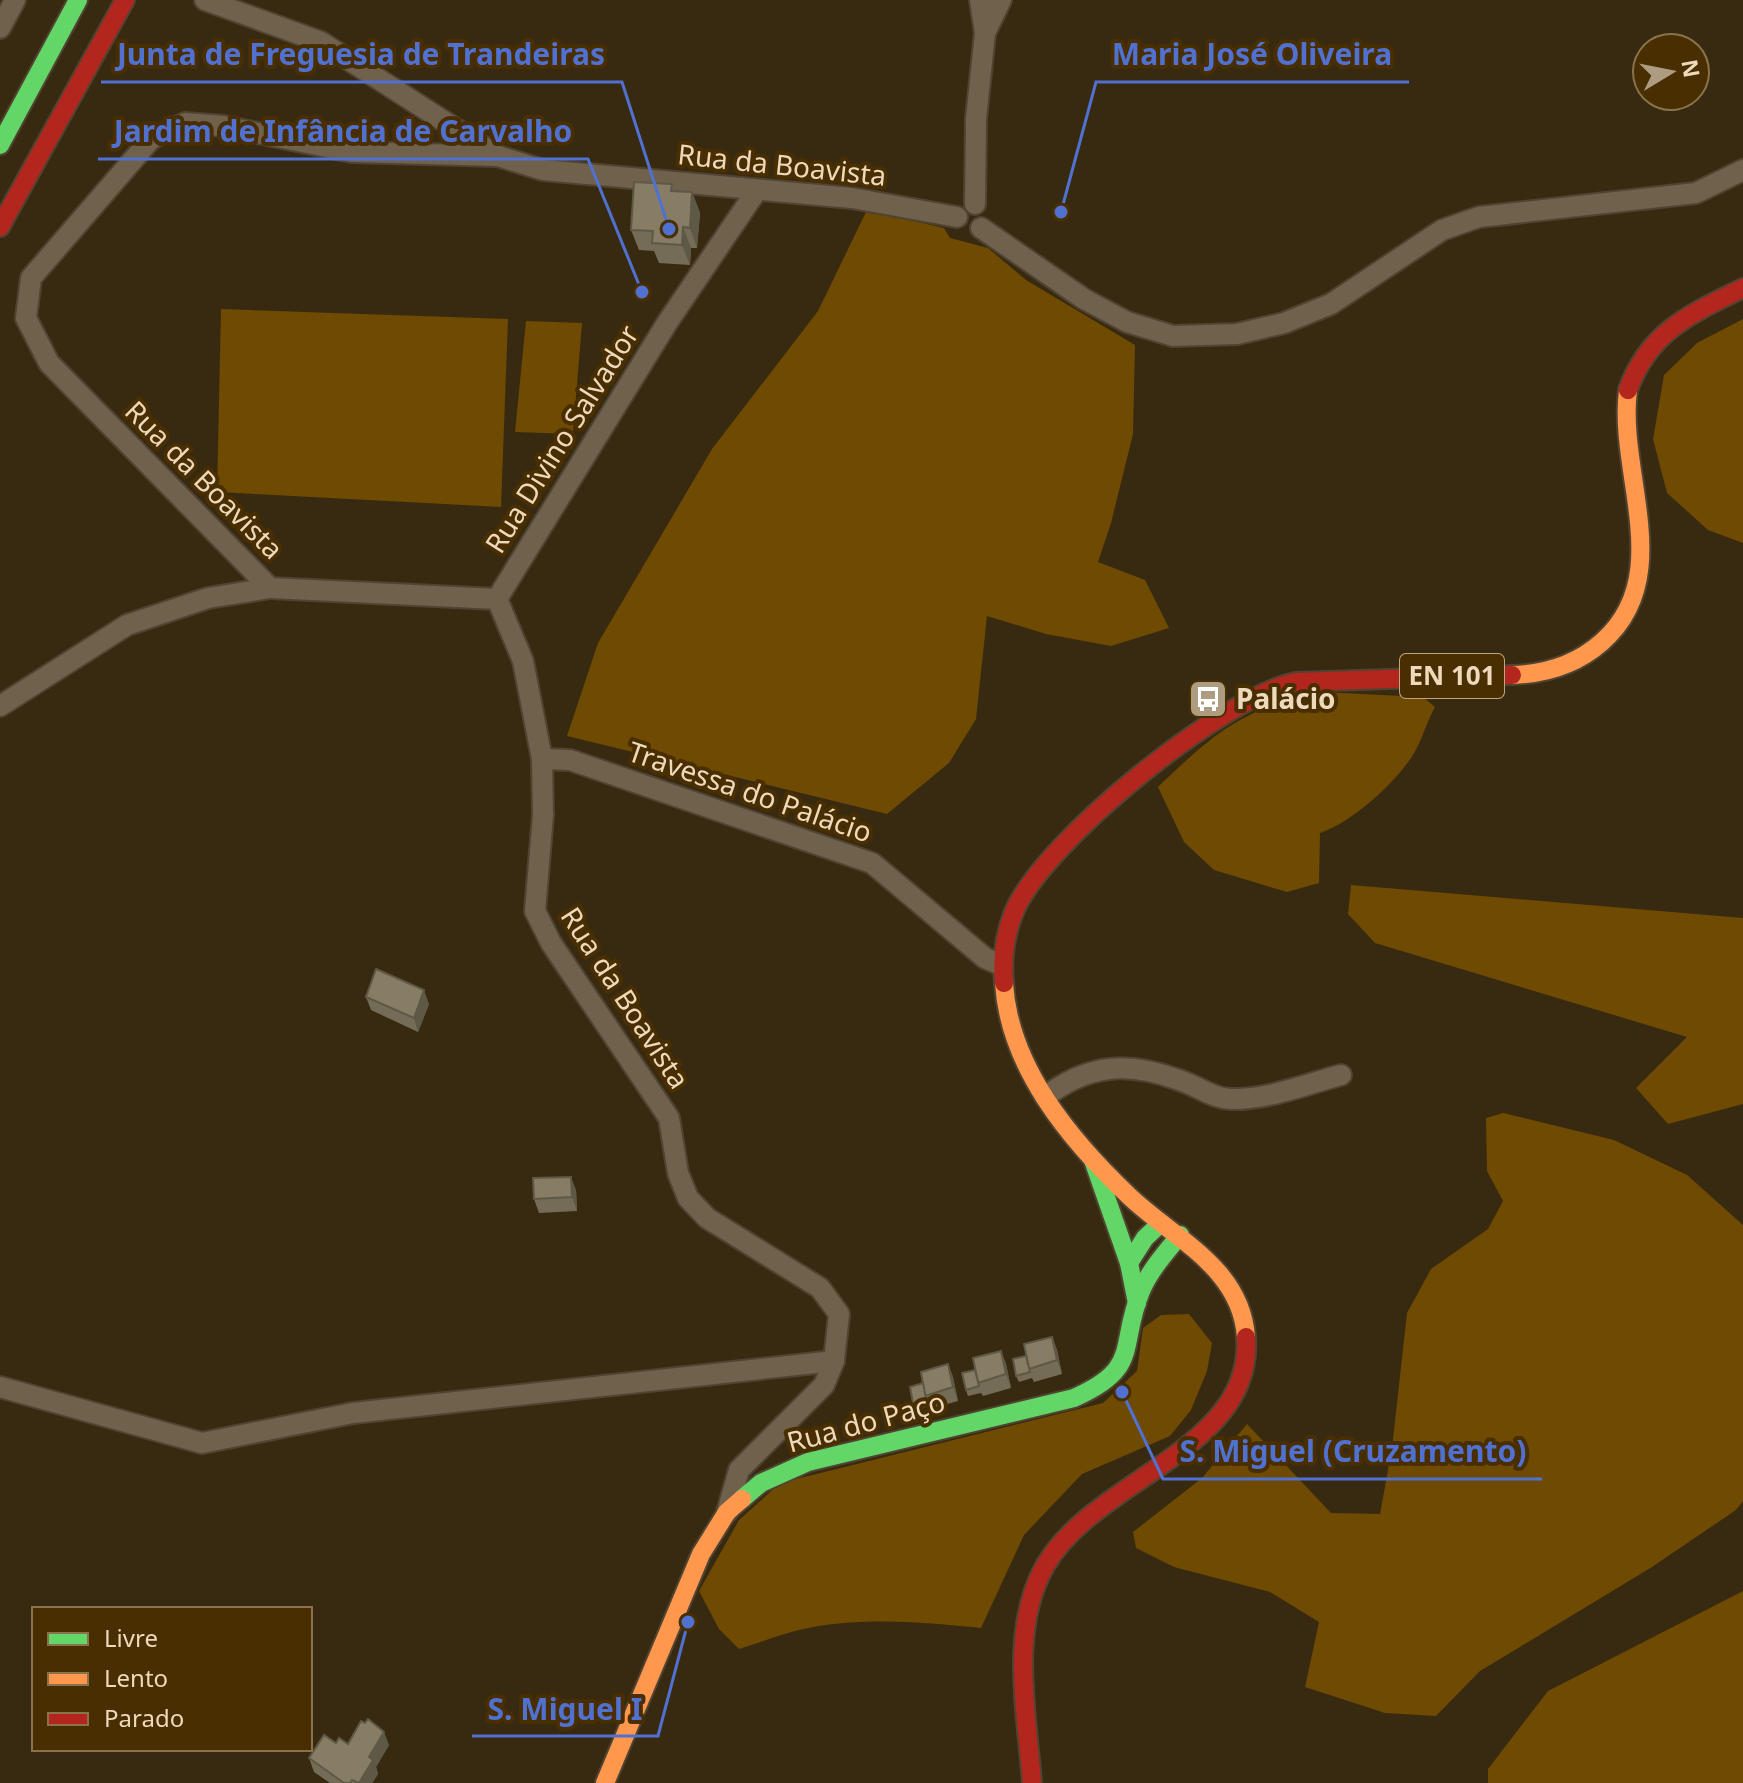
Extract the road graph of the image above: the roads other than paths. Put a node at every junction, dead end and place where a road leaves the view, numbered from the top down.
1 (15, 0) edge
2 (78, 0) edge
3 (125, 0) edge
4 (205, 0) edge
5 (980, 0) edge
6 (1001, 0) edge
7 (0, 28) edge
8 (985, 33) junction
9 (0, 145) edge
10 (498, 156) junction
11 (1743, 170) edge
12 (757, 190) junction
13 (975, 204) junction
14 (957, 217) junction
15 (0, 227) edge
16 (981, 228) junction
17 (1743, 288) edge
18 (270, 588) junction
19 (497, 599) junction
20 (0, 706) edge
21 (542, 759) junction
22 (1001, 965) junction
23 (1341, 1075) dead end
24 (1045, 1097) junction
25 (1093, 1160) junction
26 (1161, 1223) junction
27 (1180, 1235) junction
28 (1129, 1263) junction
29 (1137, 1303) junction
30 (834, 1361) junction
31 (0, 1387) edge
32 (727, 1512) junction
33 (605, 1783) edge
34 (1032, 1783) edge

1 - 7 street
2 - 9 main road
3 - 15 main road
4 - 10 street
5 - 8 street
6 - 8 street
8 - 13 street
10 - 12 street, Rua da Boavista
10 - 18 street, Rua da Boavista
11 - 16 street
12 - 14 street, Rua da Boavista
12 - 19 street, Rua Divino Salvador
13 - 14 street
13 - 16 street
14 - 16 street
17 - 22 main road, EN 101
18 - 19 street, Rua da Boavista
18 - 20 street
19 - 21 street, Rua da Boavista
21 - 22 street, Travessa do Palácio
21 - 30 street, Rua da Boavista
22 - 24 main road, EN 101
23 - 24 street
24 - 25 main road, EN 101
25 - 26 main road, EN 101
25 - 28 main road
26 - 27 main road, EN 101
26 - 28 main road
27 - 29 main road, Rua do Paço
27 - 34 main road, EN 101
28 - 29 main road
29 - 32 main road, Rua do Paço
30 - 31 street
30 - 32 street, Rua da Boavista
32 - 33 main road, Rua do Paço

